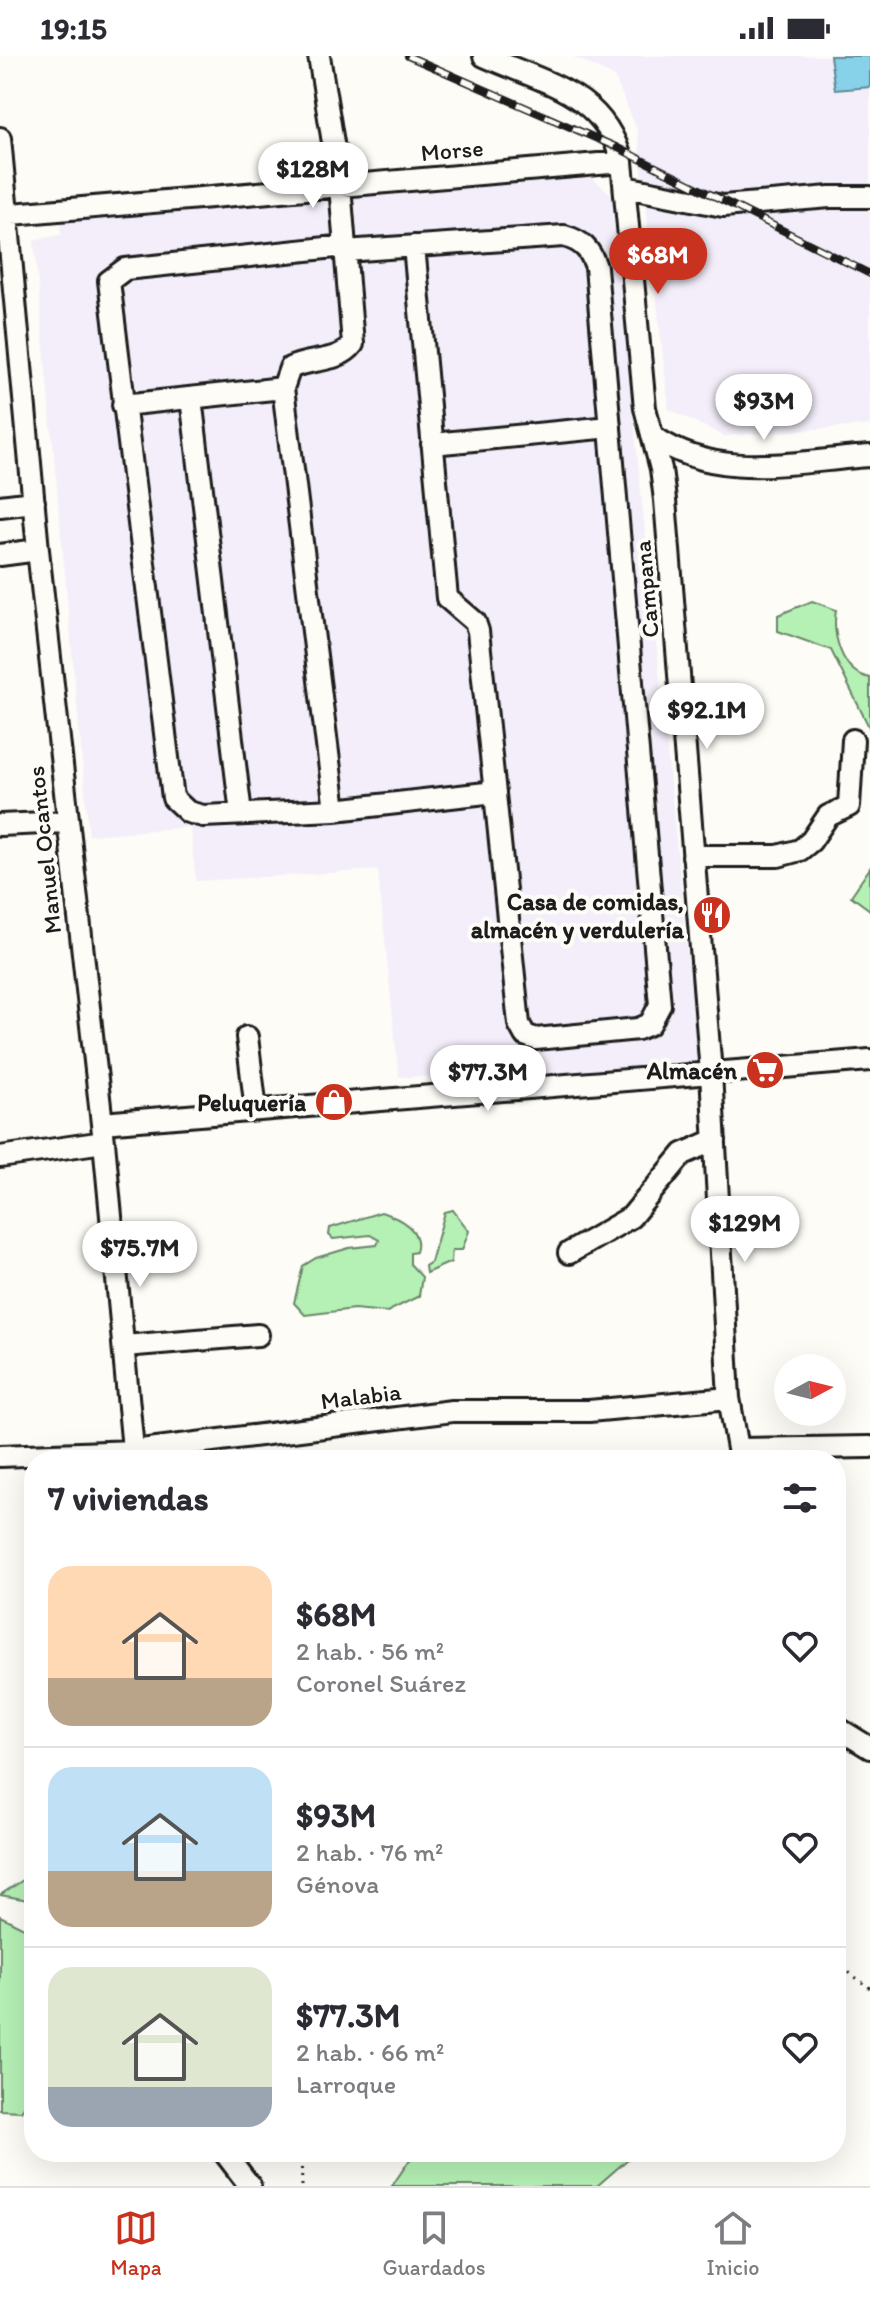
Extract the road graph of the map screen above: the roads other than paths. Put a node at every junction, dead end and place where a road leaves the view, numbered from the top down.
1 (319, 56) edge
2 (484, 56) edge
3 (0, 138) edge
4 (622, 162) junction
5 (340, 186) junction
6 (625, 187) junction
7 (870, 197) edge
8 (3, 215) edge
9 (414, 246) junction
10 (345, 248) junction
11 (283, 388) junction
12 (191, 398) junction
13 (123, 405) junction
14 (610, 427) junction
15 (654, 437) junction
16 (432, 444) junction
17 (870, 456) edge
18 (34, 502) junction
19 (0, 506) edge
20 (38, 550) junction
21 (0, 555) edge
22 (853, 740) dead end
23 (495, 792) junction
24 (335, 810) junction
25 (241, 814) junction
26 (66, 822) junction
27 (0, 825) edge
28 (693, 856) junction
29 (247, 1037) dead end
30 (870, 1060) edge
31 (711, 1073) junction
32 (256, 1110) junction
33 (103, 1132) junction
34 (715, 1140) junction
35 (0, 1157) edge
36 (569, 1253) dead end
37 (258, 1335) dead end
38 (124, 1346) junction
39 (729, 1398) junction
40 (870, 1447) edge
41 (133, 1450) edge
42 (176, 1450) edge
43 (738, 1450) edge
44 (821, 1450) edge
45 (0, 1456) edge
46 (24, 1456) edge
47 (846, 1733) edge
48 (870, 1748) edge
49 (232, 2162) edge
50 (250, 2186) edge

1 - 5 street
2 - 4 street, Campana
3 - 8 street, Manuel Ocantos
4 - 5 street, Morse
4 - 6 street, Campana
5 - 8 street, Morse
5 - 10 street
6 - 7 street
6 - 15 street, Campana
8 - 18 street, Manuel Ocantos
9 - 10 street
9 - 14 street
9 - 16 street
10 - 11 street
10 - 13 street
11 - 12 street
11 - 24 street
12 - 13 street
12 - 25 street
13 - 25 street
14 - 16 street
14 - 23 street
15 - 17 street
15 - 28 street, Campana
16 - 23 street
18 - 19 street
18 - 20 street, Manuel Ocantos
20 - 21 street
20 - 26 street, Manuel Ocantos
22 - 28 street
23 - 24 street
24 - 25 street
26 - 27 street
26 - 33 street, Manuel Ocantos
28 - 31 street, Campana
29 - 32 street
30 - 31 street
31 - 32 street
31 - 34 street, Campana
32 - 33 street
33 - 35 street
33 - 38 street, Manuel Ocantos
34 - 36 street
34 - 39 street, Campana
37 - 38 street
38 - 41 street, Manuel Ocantos
39 - 42 street, Malabia
39 - 43 street, Campana
40 - 44 street
45 - 46 street, Malabia
47 - 48 street
49 - 50 street

